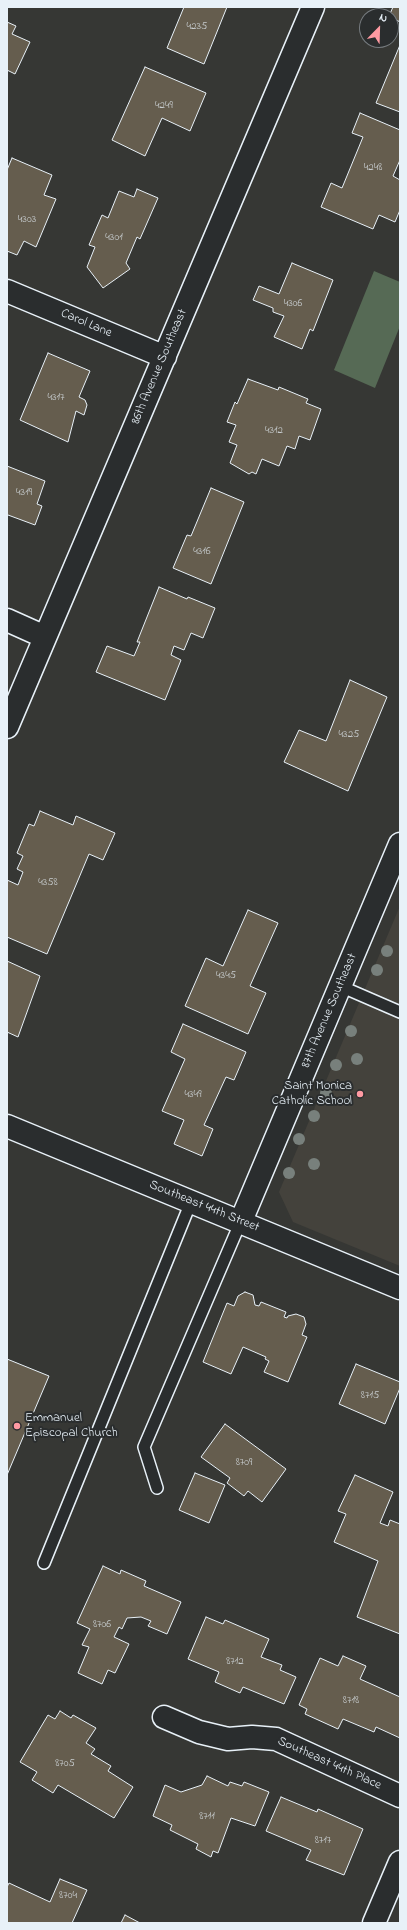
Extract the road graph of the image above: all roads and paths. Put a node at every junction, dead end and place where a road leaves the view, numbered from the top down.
1 (313, 7) edge
2 (7, 291) edge
3 (165, 356) junction
4 (7, 620) edge
5 (45, 638) junction
6 (7, 727) edge
7 (400, 844) edge
8 (340, 986) junction
9 (400, 1012) edge
10 (7, 1126) edge
11 (191, 1202) junction
12 (241, 1221) junction
13 (400, 1288) edge
14 (157, 1488) dead end
15 (44, 1563) dead end
16 (164, 1717) dead end
17 (400, 1796) edge
18 (400, 1862) edge
19 (374, 1923) edge

1 - 3 street, 86th Avenue Southeast
2 - 3 street, Carol Lane
3 - 5 street, 86th Avenue Southeast
4 - 5 street
5 - 6 street, 86th Avenue Southeast
7 - 8 street, 87th Avenue Southeast
8 - 9 lane
8 - 12 street, 87th Avenue Southeast
10 - 11 street, Southeast 44th Street
11 - 12 street, Southeast 44th Street
11 - 15 lane
12 - 13 street, Southeast 44th Street
12 - 14 lane
16 - 17 street, Southeast 44th Place
18 - 19 street

